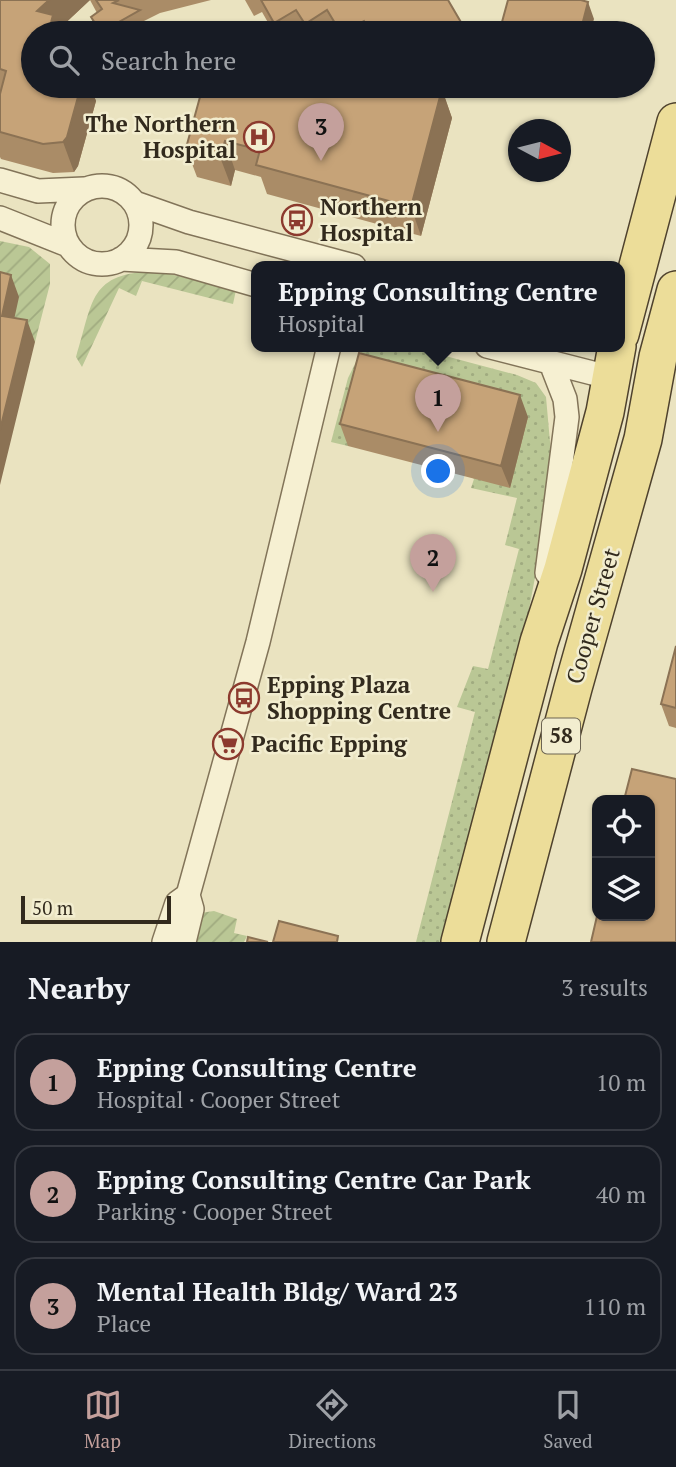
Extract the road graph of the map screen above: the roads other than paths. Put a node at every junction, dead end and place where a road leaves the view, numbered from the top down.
1 (676, 122) edge
2 (0, 180) edge
3 (84, 189) junction
4 (135, 203) junction
5 (0, 219) edge
6 (68, 245) junction
7 (121, 259) junction
8 (337, 261) edge
9 (251, 284) edge
10 (628, 286) edge
11 (676, 290) edge
12 (625, 304) edge
13 (328, 352) edge
14 (510, 352) edge
15 (615, 354) edge
16 (551, 363) junction
17 (656, 373) junction
18 (538, 642) junction
19 (188, 895) junction
20 (164, 942) edge
21 (184, 942) edge
22 (460, 942) edge
23 (506, 942) edge

1 - 10 main road
2 - 3 street
3 - 4 street
3 - 6 street
4 - 7 street
4 - 8 street
5 - 6 street
6 - 7 street
7 - 9 street
10 - 12 main road
11 - 17 main road, Cooper Street / 58
13 - 19 street
14 - 16 street
15 - 16 street
15 - 17 main road
15 - 18 main road, Cooper Street / 58
16 - 18 street
17 - 23 main road, Cooper Street / 58
18 - 22 main road, Cooper Street / 58
19 - 20 street
19 - 21 street

